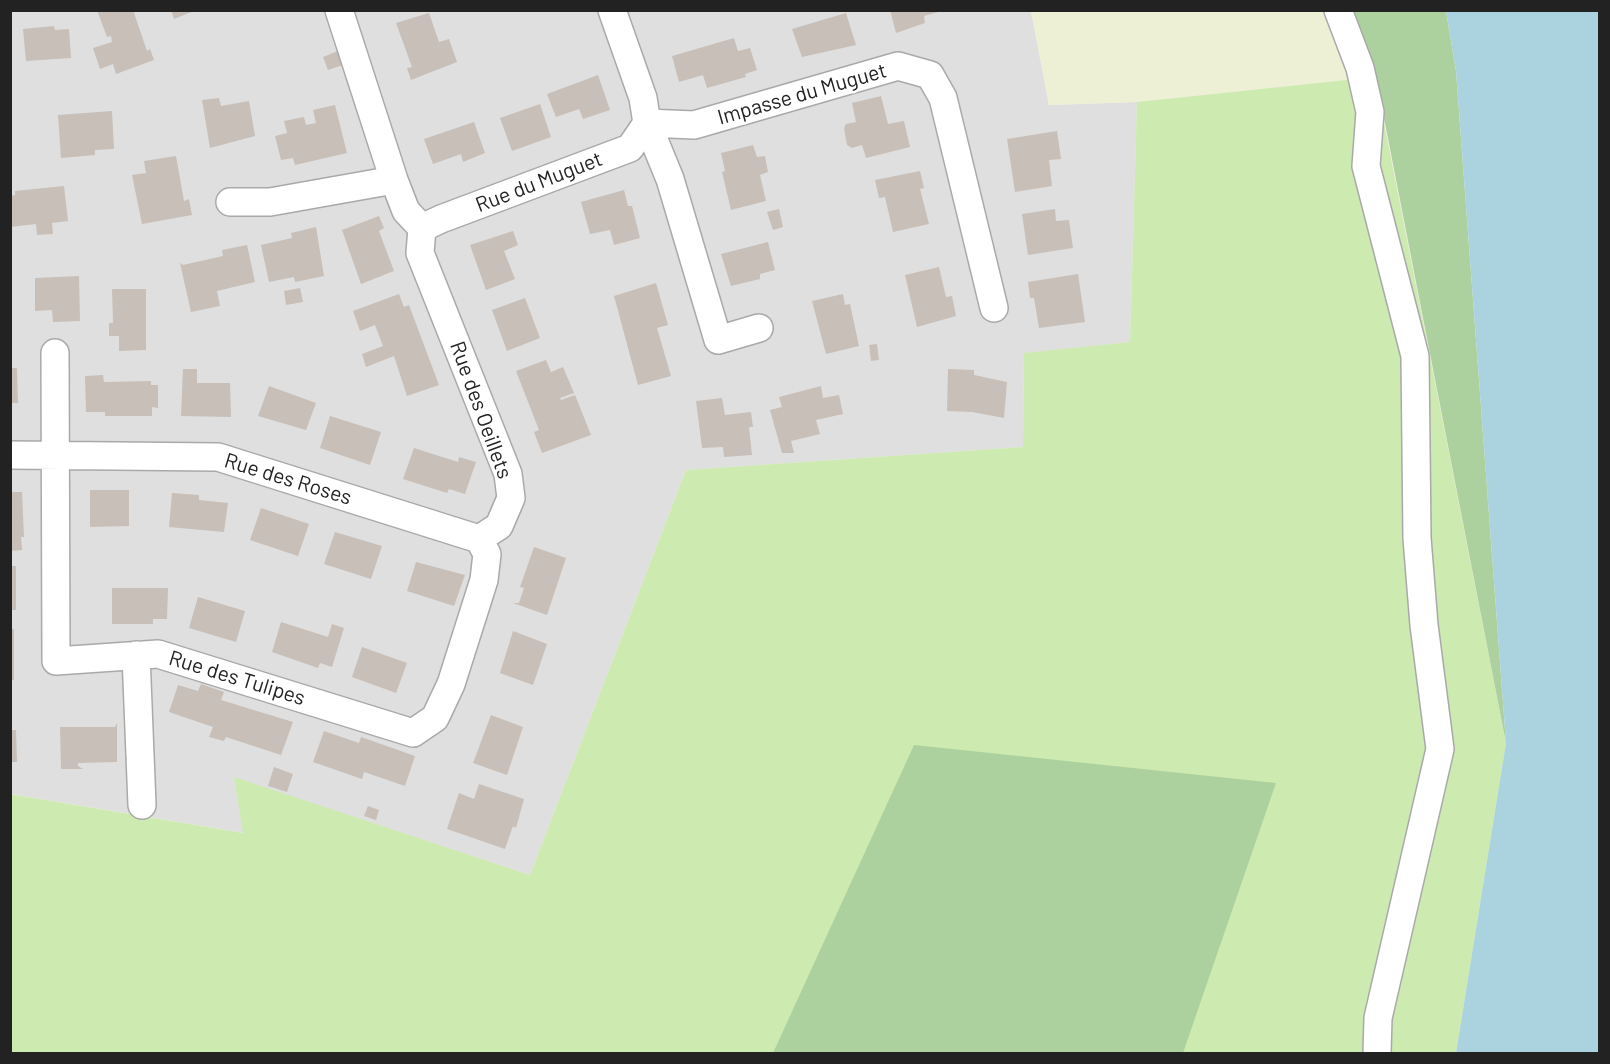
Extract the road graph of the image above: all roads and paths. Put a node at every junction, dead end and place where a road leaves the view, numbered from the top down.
1 (339, 10) edge
2 (612, 10) edge
3 (1338, 10) edge
4 (647, 123) junction
5 (394, 180) junction
6 (230, 202) dead end
7 (422, 228) junction
8 (994, 308) dead end
9 (759, 328) dead end
10 (55, 353) dead end
11 (55, 454) junction
12 (10, 455) edge
13 (478, 539) junction
14 (136, 655) junction
15 (142, 805) dead end
16 (1377, 1053) edge

1 - 5 street
2 - 4 street
3 - 16 street
4 - 7 street, Rue du Muguet
4 - 8 street, Impasse du Muguet
4 - 9 street
5 - 6 street
5 - 7 street
7 - 13 street, Rue des Oeillets
10 - 11 street
11 - 12 street, Rue des Roses
11 - 13 street, Rue des Roses
11 - 14 street, Rue des Tulipes
13 - 14 street, Rue des Tulipes
14 - 15 street

